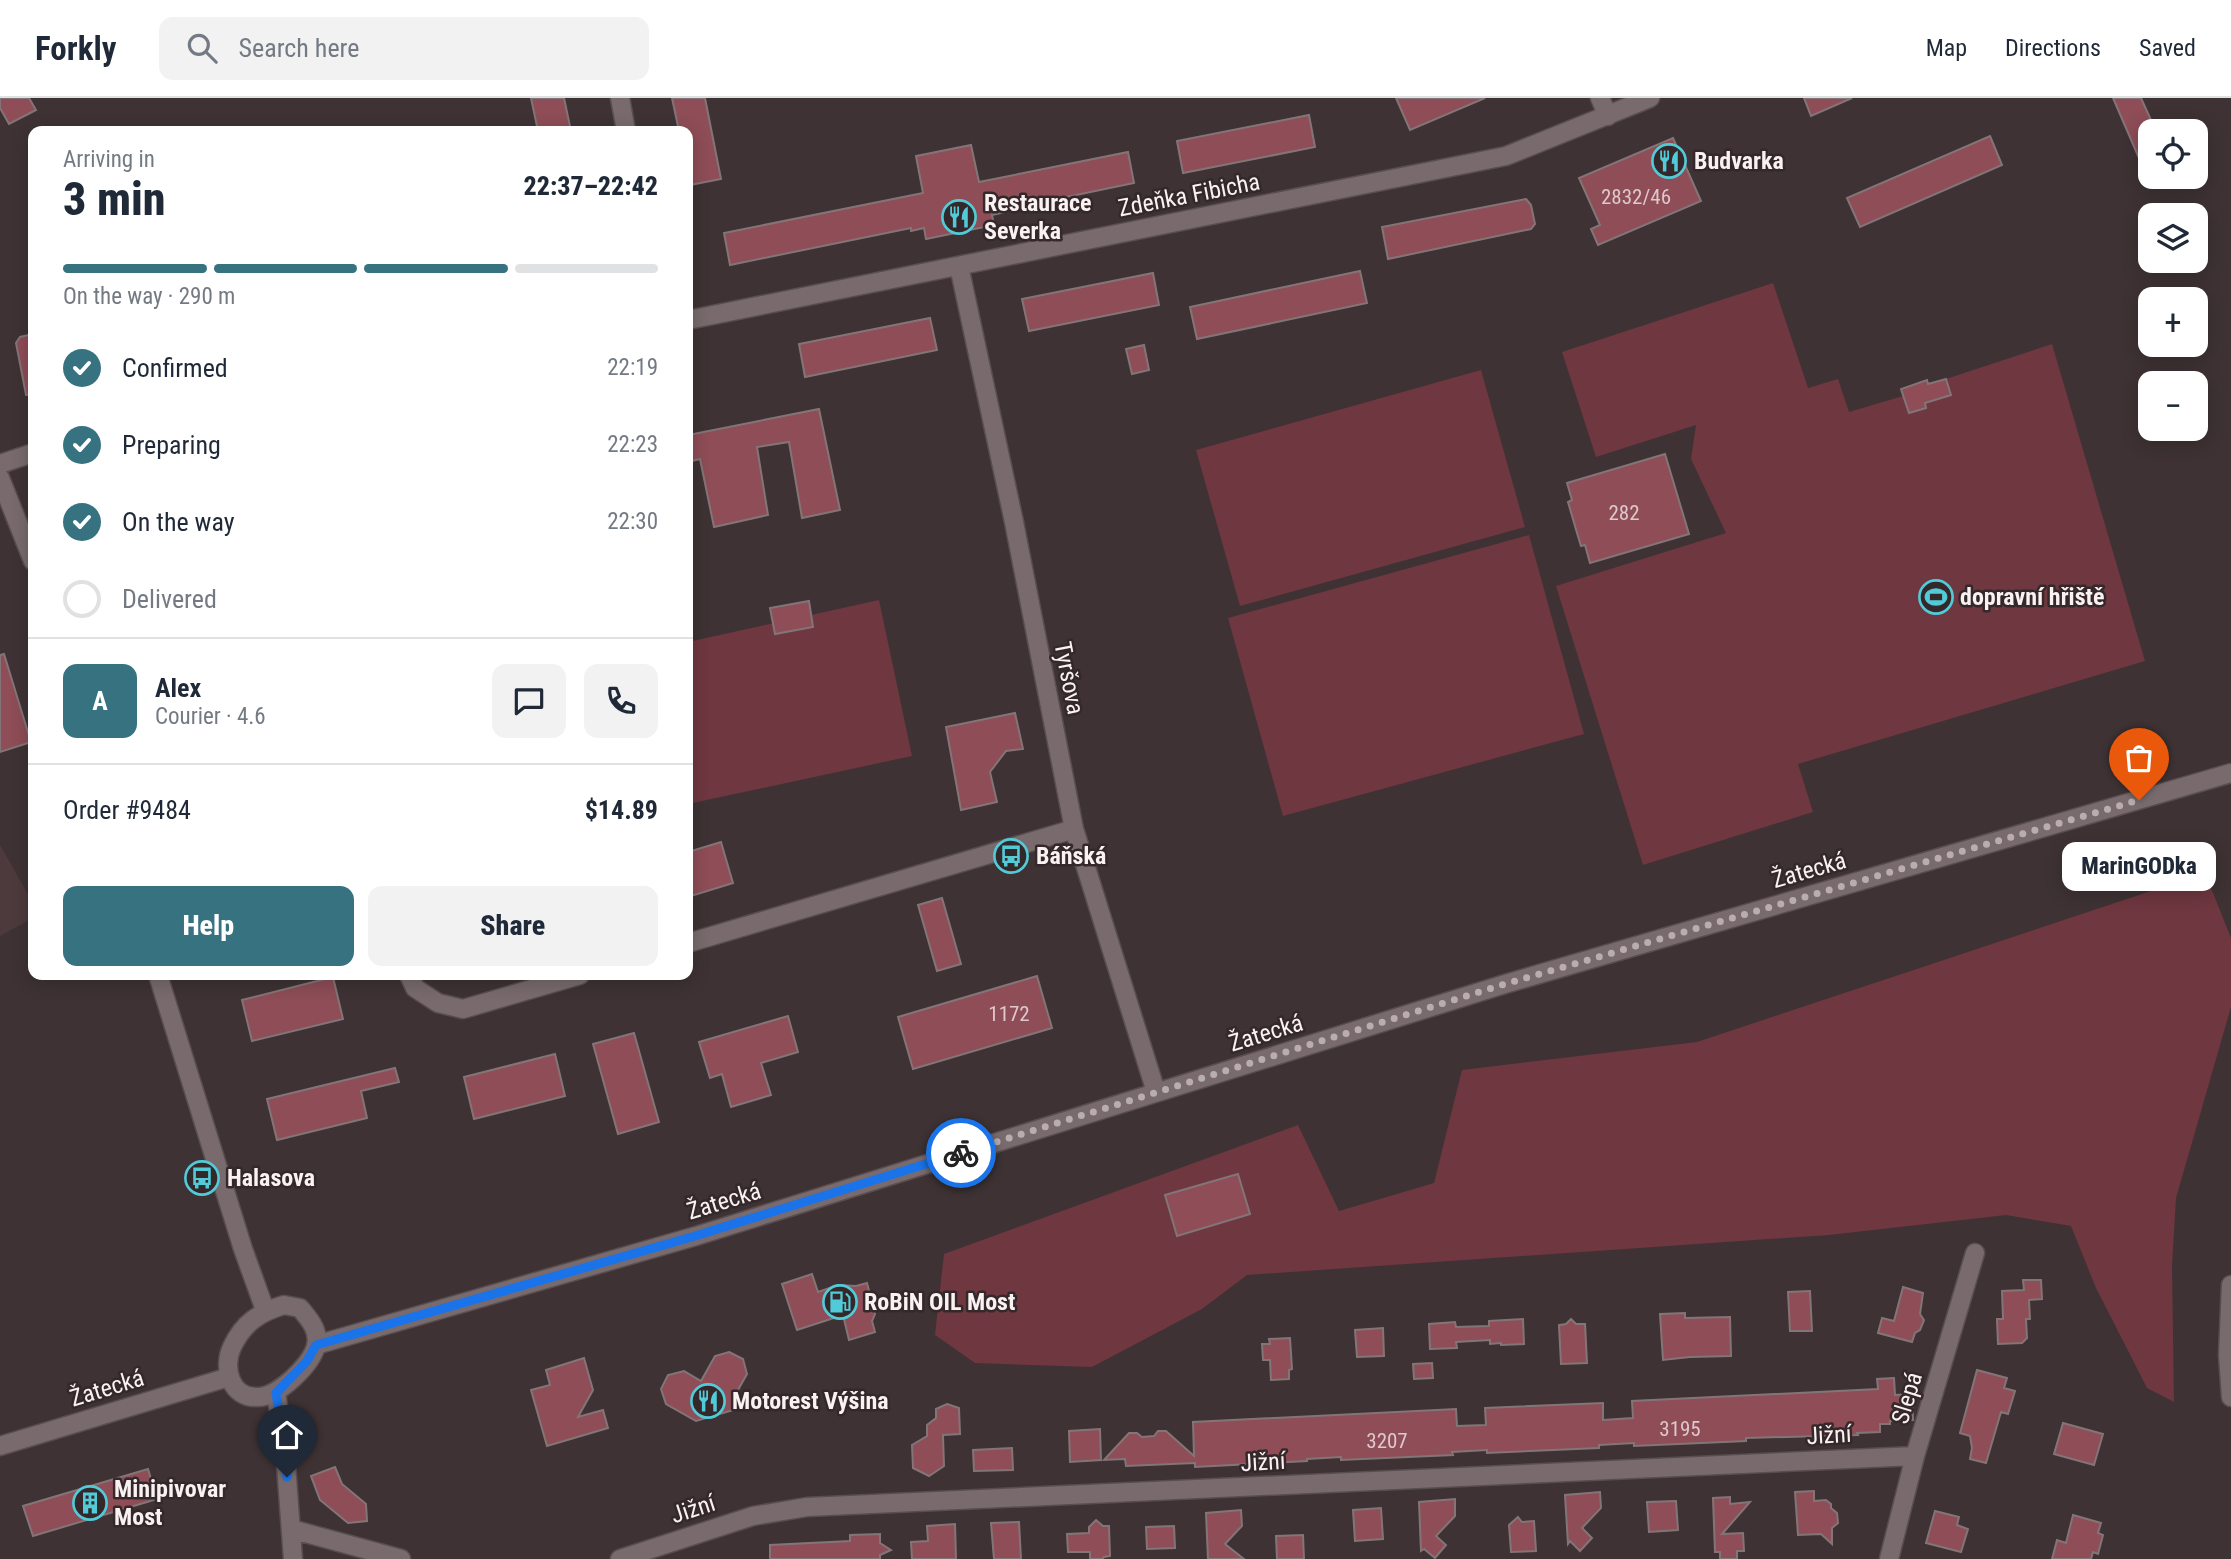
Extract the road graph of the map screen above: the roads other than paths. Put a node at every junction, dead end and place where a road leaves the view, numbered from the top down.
1 (620, 98) edge
2 (1600, 98) edge
3 (1650, 98) edge
4 (1608, 116) junction
5 (625, 126) edge
6 (959, 266) junction
7 (693, 319) edge
8 (28, 455) edge
9 (0, 464) edge
10 (0, 478) edge
11 (28, 548) edge
12 (2231, 773) edge
13 (1074, 829) junction
14 (693, 942) edge
15 (160, 980) edge
16 (411, 980) edge
17 (563, 980) edge
18 (1156, 1092) junction
19 (1975, 1253) dead end
20 (2231, 1284) edge
21 (265, 1311) junction
22 (316, 1345) junction
23 (229, 1377) junction
24 (276, 1393) junction
25 (2231, 1396) edge
26 (0, 1446) edge
27 (1915, 1455) junction
28 (290, 1529) junction
29 (293, 1559) edge
30 (401, 1559) edge
31 (620, 1559) edge
32 (1889, 1559) edge

1 - 5 street
2 - 4 street
3 - 4 street, Zdeňka Fibicha
4 - 6 street, Zdeňka Fibicha
6 - 7 street, Zdeňka Fibicha
6 - 13 street, Tyršova
8 - 9 street
10 - 11 street
12 - 18 street, Žatecká
13 - 14 street
13 - 18 street, Tyršova
15 - 21 street
16 - 17 street
18 - 22 street, Žatecká
19 - 27 street, Slepá
20 - 25 street
21 - 22 street
21 - 23 street
22 - 24 street
23 - 24 street
23 - 26 street, Žatecká
24 - 28 street
27 - 31 street, Jižní
27 - 32 street, Slepá
28 - 29 street
28 - 30 street

